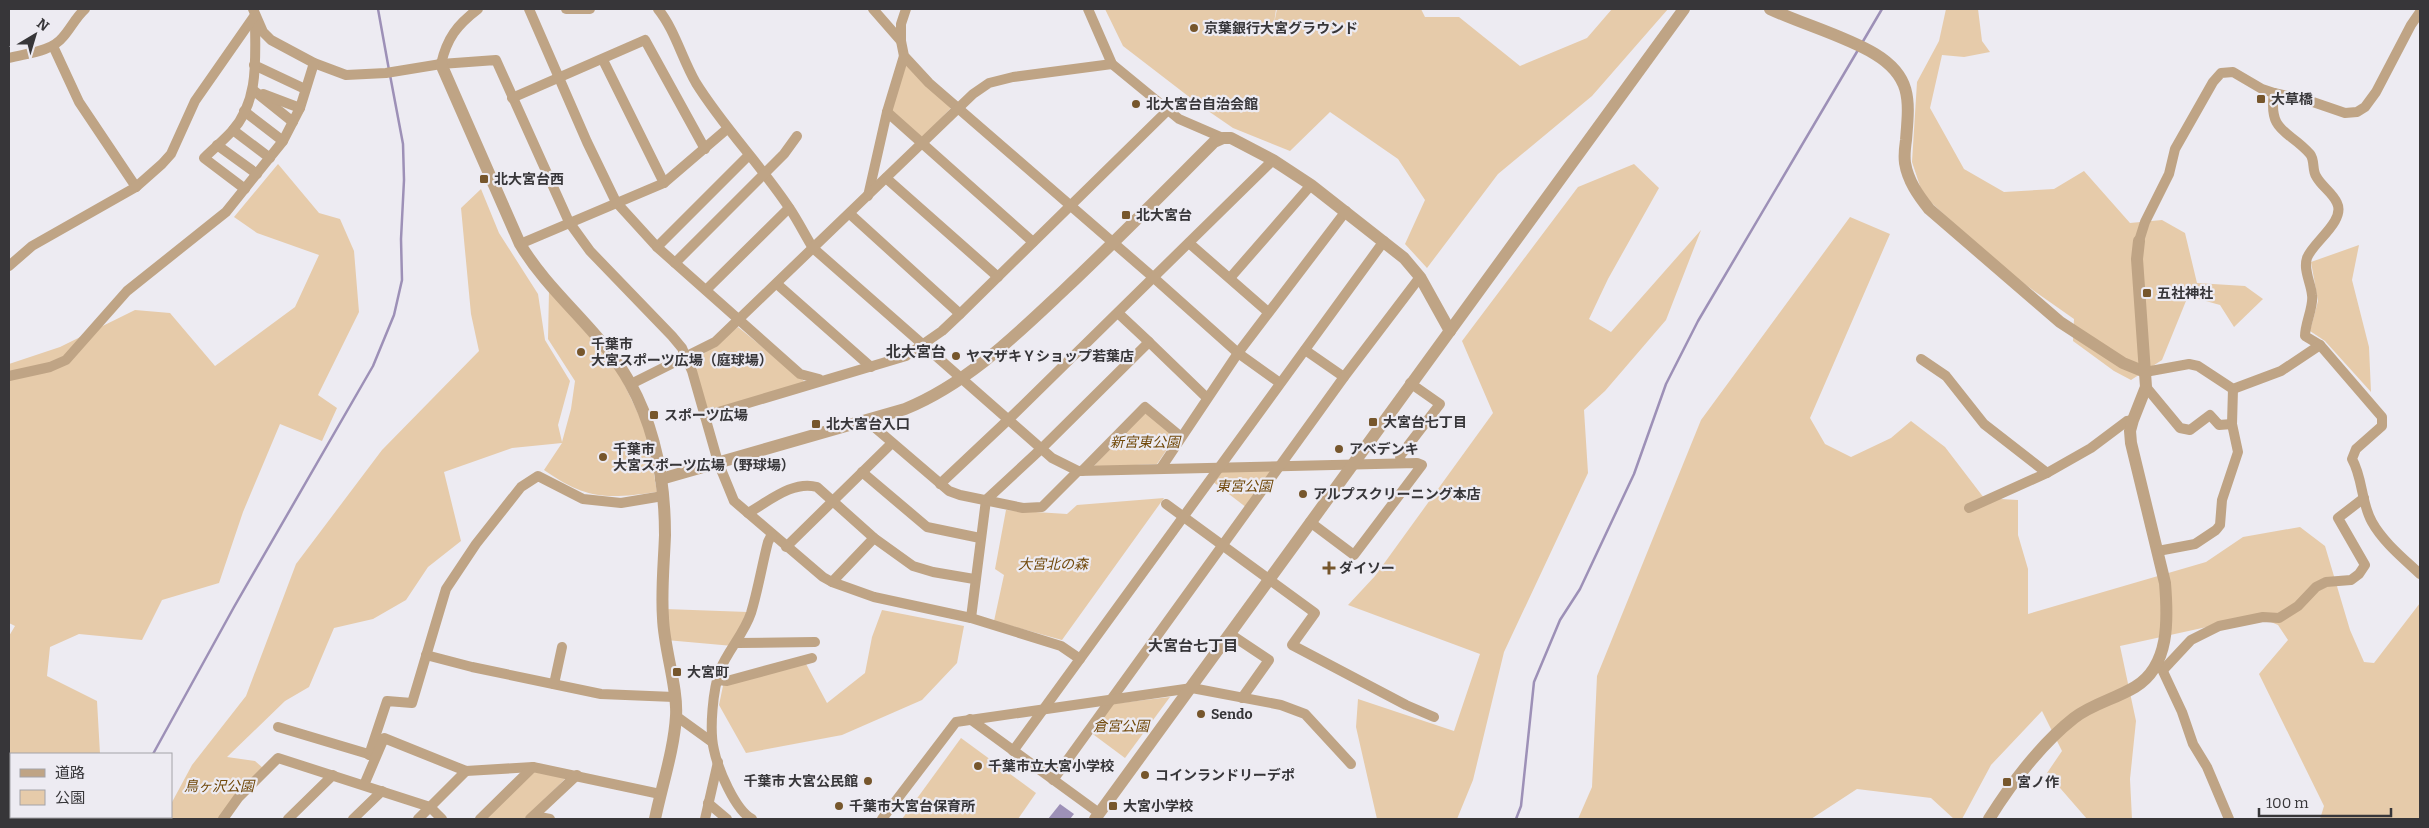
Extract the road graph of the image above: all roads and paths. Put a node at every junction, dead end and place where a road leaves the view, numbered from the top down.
1 (85, 9) edge
2 (478, 9) edge
3 (529, 9) edge
4 (566, 9) edge
5 (590, 9) edge
6 (658, 9) edge
7 (873, 9) edge
8 (906, 9) edge
9 (1088, 9) edge
10 (1684, 9) edge
11 (1770, 9) edge
12 (254, 12) edge
13 (2420, 12) edge
14 (901, 41) junction
15 (54, 46) junction
16 (904, 56) junction
17 (9, 58) edge
18 (602, 60) junction
19 (314, 63) junction
20 (441, 64) junction
21 (1112, 64) junction
22 (254, 65) junction
23 (560, 78) junction
24 (253, 90) junction
25 (305, 90) junction
26 (2274, 94) junction
27 (512, 98) junction
28 (300, 108) junction
29 (958, 109) junction
30 (1168, 110) junction
31 (244, 111) junction
32 (887, 112) junction
33 (293, 122) junction
34 (726, 129) junction
35 (233, 130) junction
36 (797, 136) dead end
37 (1223, 138) junction
38 (283, 140) junction
39 (922, 143) junction
40 (217, 145) junction
41 (705, 149) junction
42 (748, 156) junction
43 (270, 158) junction
44 (1273, 160) junction
45 (763, 173) junction
46 (257, 174) junction
47 (886, 178) junction
48 (664, 183) junction
49 (1310, 186) junction
50 (136, 187) junction
51 (245, 189) junction
52 (868, 196) junction
53 (616, 202) junction
54 (1070, 206) junction
55 (789, 208) junction
56 (1346, 211) junction
57 (850, 214) junction
58 (569, 222) junction
59 (1384, 241) junction
60 (2139, 241) joint
61 (1033, 242) junction
62 (1113, 243) junction
63 (1189, 243) junction
64 (520, 244) junction
65 (657, 247) junction
66 (813, 248) junction
67 (675, 263) junction
68 (9, 266) edge
69 (998, 277) junction
70 (1420, 277) junction
71 (1154, 278) junction
72 (1230, 278) junction
73 (777, 284) junction
74 (706, 290) junction
75 (1268, 312) junction
76 (1118, 313) junction
77 (960, 314) junction
78 (739, 320) junction
79 (1450, 332) junction
80 (1149, 342) junction
81 (922, 344) junction
82 (2320, 345) junction
83 (1305, 350) junction
84 (1238, 353) junction
85 (686, 357) junction
86 (1921, 359) dead end
87 (871, 367) junction
88 (2145, 372) junction
89 (9, 376) edge
90 (1344, 377) junction
91 (960, 379) junction
92 (824, 380) junction
93 (1410, 383) junction
94 (631, 384) junction
95 (1280, 384) junction
96 (2146, 387) junction
97 (2233, 389) junction
98 (1206, 397) junction
99 (705, 416) junction
100 (1009, 419) junction
101 (866, 420) junction
102 (2133, 420) junction
103 (2232, 424) junction
104 (1180, 436) junction
105 (892, 443) junction
106 (1041, 449) junction
107 (718, 462) junction
108 (1402, 464) junction
109 (1351, 465) junction
110 (1280, 466) junction
111 (1161, 468) junction
112 (1220, 468) junction
113 (1080, 471) junction
114 (862, 472) junction
115 (2047, 474) junction
116 (660, 479) junction
117 (940, 484) junction
118 (663, 496) junction
119 (2364, 498) junction
120 (986, 500) junction
121 (833, 501) junction
122 (1166, 504) dead end
123 (1969, 508) dead end
124 (748, 513) junction
125 (1184, 517) junction
126 (1310, 522) junction
127 (772, 534) junction
128 (874, 538) junction
129 (980, 538) junction
130 (1222, 545) junction
131 (786, 547) junction
132 (2158, 551) junction
133 (2420, 574) edge
134 (974, 579) junction
135 (1270, 579) junction
136 (832, 582) junction
137 (971, 618) junction
138 (1230, 634) junction
139 (738, 642) junction
140 (815, 642) dead end
141 (562, 647) dead end
142 (426, 655) junction
143 (812, 658) dead end
144 (1080, 659) junction
145 (2160, 666) junction
146 (717, 680) junction
147 (554, 684) junction
148 (1192, 688) junction
149 (674, 696) junction
150 (1242, 698) junction
151 (1112, 699) junction
152 (1045, 708) junction
153 (676, 716) junction
154 (1434, 717) dead end
155 (970, 719) junction
156 (278, 727) dead end
157 (712, 742) junction
158 (1014, 751) junction
159 (372, 755) junction
160 (718, 761) junction
161 (1351, 764) dead end
162 (534, 767) junction
163 (466, 771) junction
164 (333, 774) junction
165 (577, 775) junction
166 (1053, 780) junction
167 (364, 785) junction
168 (382, 791) junction
169 (660, 794) junction
170 (708, 803) junction
171 (430, 807) junction
172 (1097, 816) edge
173 (532, 818) edge
174 (223, 819) edge
175 (288, 819) edge
176 (353, 819) edge
177 (418, 819) edge
178 (442, 819) edge
179 (480, 819) edge
180 (550, 819) edge
181 (655, 819) edge
182 (705, 819) edge
183 (727, 819) edge
184 (752, 819) edge
185 (882, 819) edge
186 (1989, 819) edge
187 (2229, 819) edge

1 - 15 street
2 - 20 street
3 - 23 street
4 - 5 street
6 - 34 street
7 - 14 street
8 - 14 street
9 - 21 street
10 - 79 street
11 - 88 street
12 - 19 street
12 - 22 street
12 - 50 street
13 - 26 street
14 - 16 street
15 - 17 street
15 - 50 street
16 - 29 street
16 - 32 street
18 - 23 street
18 - 41 street
18 - 48 street
19 - 20 street
19 - 25 street
20 - 27 street
20 - 64 street
21 - 29 street
21 - 30 street
22 - 24 street
22 - 25 street
23 - 27 street
23 - 53 street
24 - 28 street
24 - 31 street
24 - 33 street
25 - 28 street
26 - 60 street
26 - 82 street
27 - 58 street
28 - 33 street
29 - 39 street
29 - 54 street
30 - 37 street
30 - 54 street
31 - 35 street
31 - 38 street
32 - 39 street
32 - 52 street
33 - 38 street
34 - 41 street
34 - 42 street
35 - 40 street
35 - 43 street
36 - 45 street
37 - 44 street
37 - 62 street
38 - 43 street
39 - 47 street
39 - 61 street
40 - 46 street
40 - 51 street
41 - 48 street
42 - 45 street
42 - 65 street
43 - 46 street
44 - 49 street
44 - 63 street
45 - 55 street
45 - 67 street
46 - 51 street
47 - 52 street
47 - 69 street
48 - 53 street
49 - 56 street
49 - 72 street
50 - 68 street
51 - 89 street
52 - 57 street
53 - 58 street
53 - 65 street
54 - 61 street
54 - 62 street
55 - 66 street
55 - 74 street
56 - 59 street
56 - 75 street
57 - 66 street
57 - 77 street
58 - 64 street
58 - 85 street
59 - 70 street
59 - 83 street
60 - 88 street
61 - 69 street
62 - 71 street
62 - 91 street
63 - 71 street
63 - 72 street
64 - 94 street
65 - 67 street
66 - 73 street
66 - 81 street
67 - 74 street
69 - 77 street
70 - 79 street
70 - 90 street
71 - 76 street
71 - 84 street
72 - 75 street
73 - 78 street
73 - 87 street
74 - 78 street
75 - 84 street
76 - 80 street
76 - 100 street
77 - 81 street
78 - 85 street
78 - 92 street
79 - 93 street
80 - 98 street
80 - 106 street
81 - 87 street
81 - 91 street
82 - 97 street
82 - 119 street
83 - 90 street
83 - 95 street
84 - 95 street
84 - 98 street
85 - 94 street
85 - 99 street
86 - 115 street
87 - 92 street
88 - 96 street
88 - 97 street
90 - 110 street
91 - 100 street
91 - 101 street
92 - 99 street
93 - 108 street
93 - 109 street
94 - 116 street
95 - 112 street
96 - 102 street
96 - 103 street
97 - 103 street
98 - 104 street
99 - 107 street
100 - 106 street
100 - 117 street
101 - 105 street
101 - 107 street
102 - 115 street
102 - 132 street
103 - 132 street
104 - 111 street
104 - 113 street
105 - 114 street
105 - 117 street
106 - 113 street
106 - 120 street
107 - 116 street
107 - 124 street
108 - 109 street
108 - 126 street
109 - 110 street
109 - 126 street
110 - 112 street
110 - 130 street
111 - 112 street
111 - 113 street
112 - 125 street
113 - 120 street
114 - 121 street
114 - 129 street
115 - 123 street
116 - 118 street
117 - 120 street
118 - 142 street
118 - 149 street
119 - 133 street
119 - 145 street
120 - 129 street
121 - 124 street
121 - 128 street
121 - 131 street
122 - 125 street
124 - 127 street
125 - 130 street
125 - 144 street
126 - 135 street
127 - 131 street
127 - 139 street
128 - 134 street
128 - 136 street
129 - 134 street
130 - 135 street
130 - 151 street
131 - 136 street
132 - 145 street
134 - 137 street
135 - 138 street
135 - 154 street
136 - 137 street
137 - 144 street
138 - 148 street
138 - 150 street
139 - 140 street
139 - 146 street
141 - 147 street
142 - 147 street
142 - 159 street
143 - 146 street
144 - 152 street
145 - 186 street
145 - 187 street
146 - 157 street
147 - 149 street
148 - 150 street
148 - 151 street
148 - 172 street
149 - 153 street
150 - 161 street
151 - 152 street
151 - 166 street
152 - 155 street
152 - 158 street
153 - 157 street
153 - 169 street
155 - 158 street
155 - 185 street
156 - 159 street
157 - 160 street
158 - 166 street
159 - 163 street
159 - 167 street
160 - 170 street
160 - 184 street
162 - 163 street
162 - 165 street
162 - 179 street
163 - 171 street
164 - 167 street
164 - 174 street
164 - 175 street
165 - 169 street
165 - 173 street
166 - 172 street
167 - 168 street
168 - 171 street
168 - 176 street
169 - 181 street
170 - 182 street
170 - 183 street
171 - 177 street
171 - 178 street
173 - 180 street

